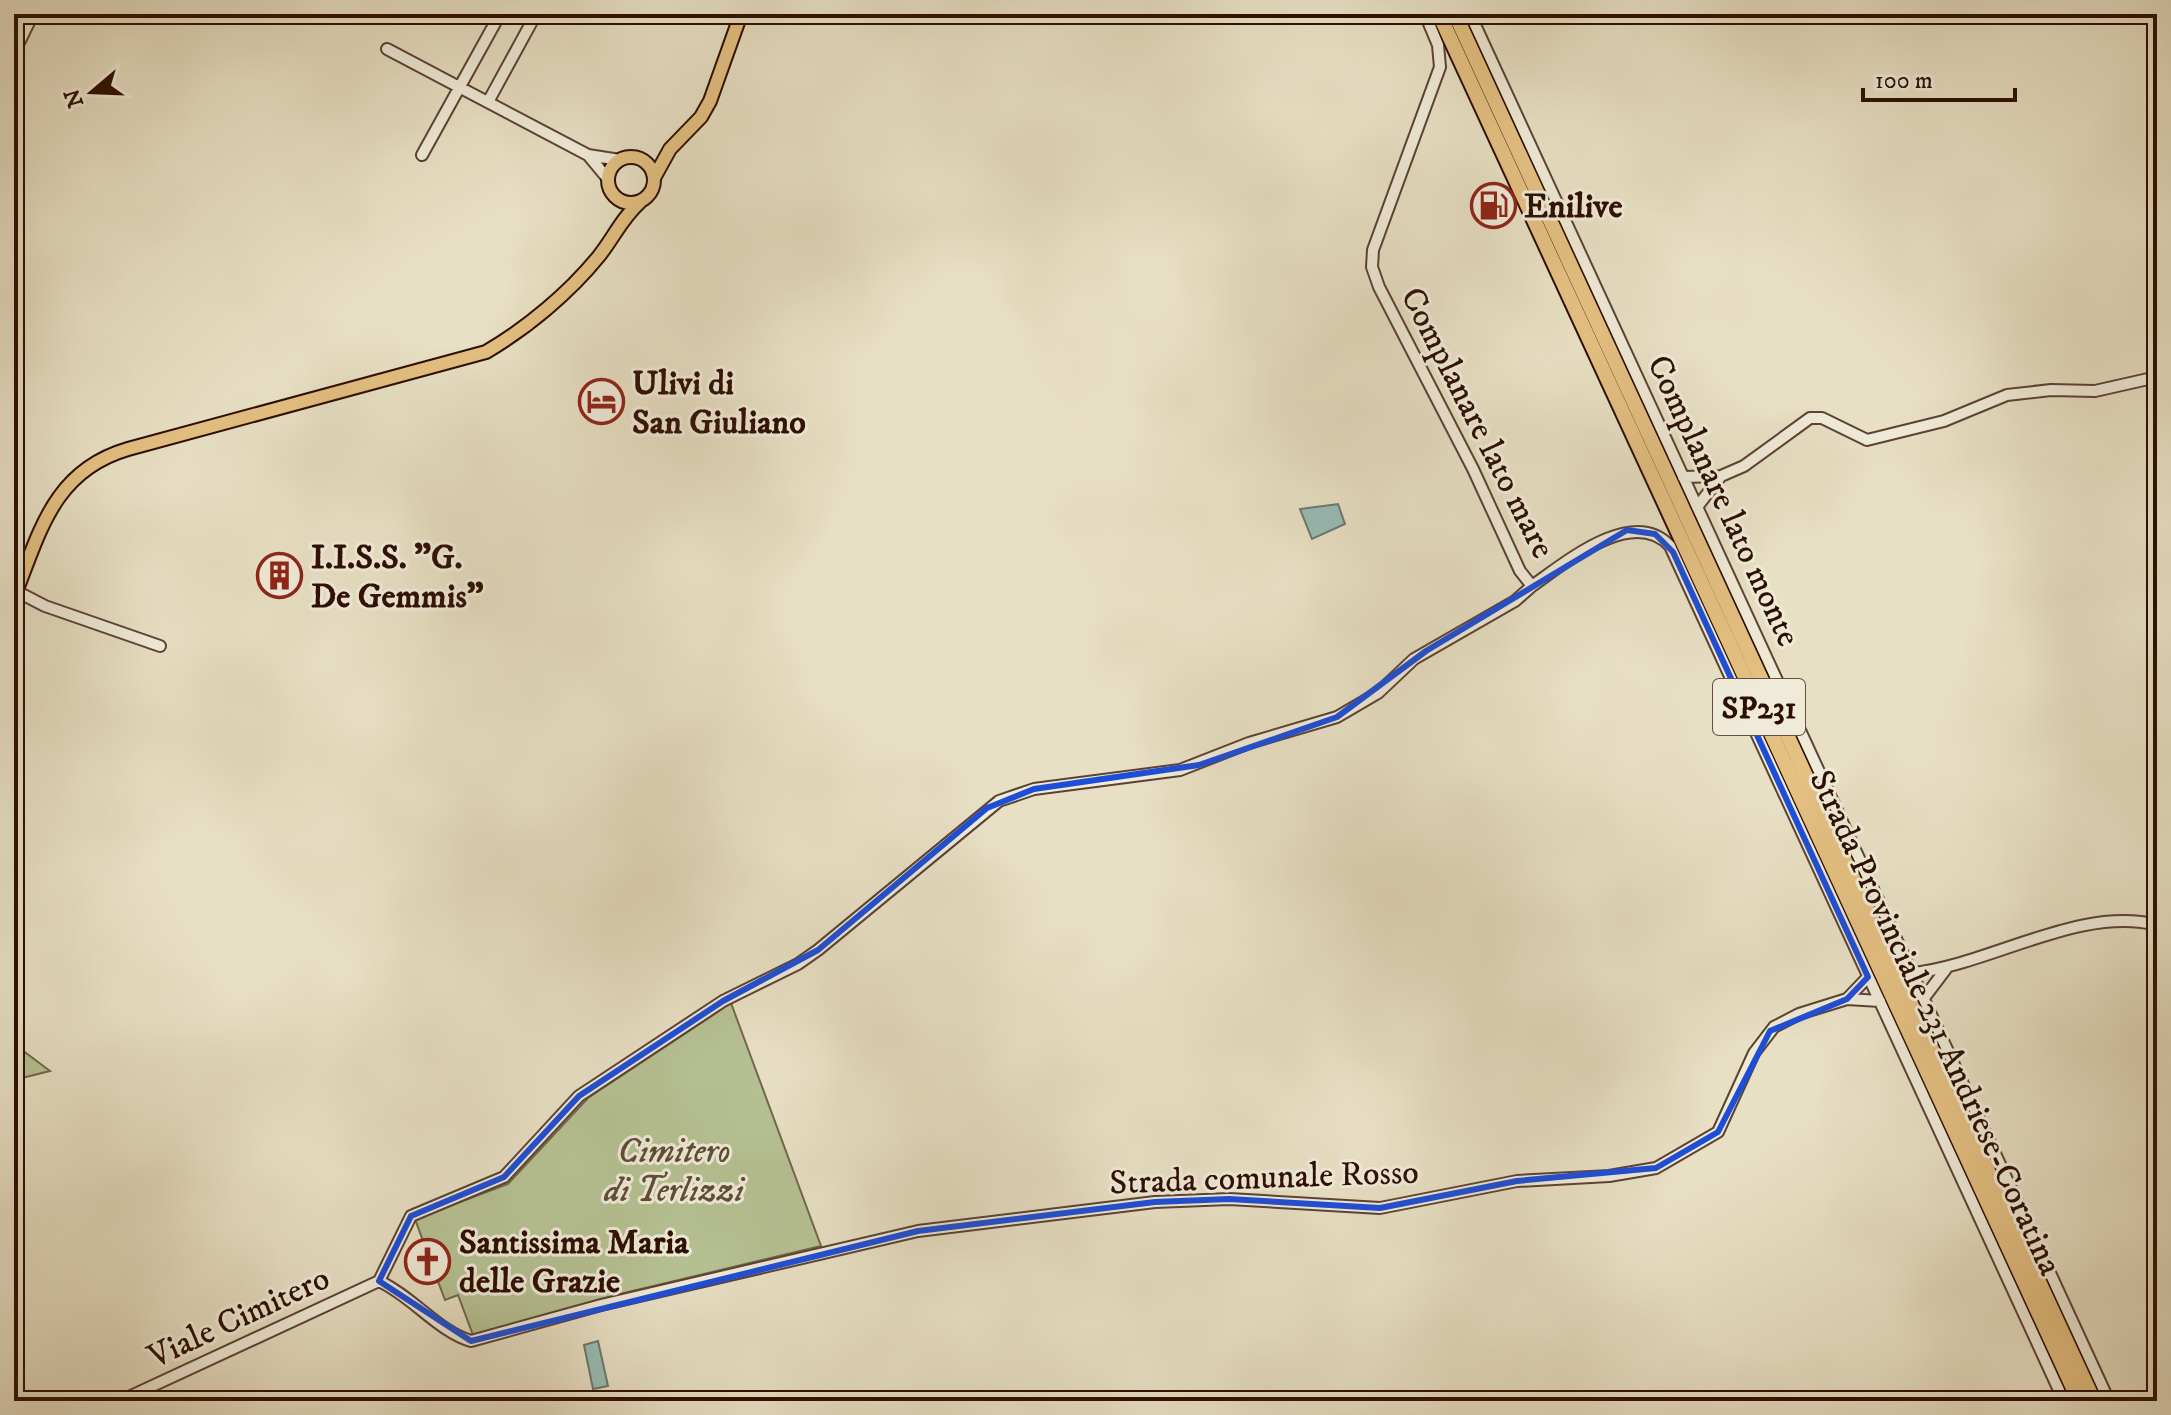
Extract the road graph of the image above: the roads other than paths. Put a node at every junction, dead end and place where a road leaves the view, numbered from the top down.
1 (33, 14) edge
2 (500, 14) edge
3 (536, 14) edge
4 (741, 14) edge
5 (1425, 14) edge
6 (1439, 14) edge
7 (1455, 14) edge
8 (1470, 14) edge
9 (387, 49) dead end
10 (14, 53) edge
11 (460, 87) junction
12 (488, 102) junction
13 (670, 149) junction
14 (422, 155) dead end
15 (588, 155) junction
16 (620, 160) junction
17 (641, 160) junction
18 (654, 178) junction
19 (608, 179) junction
20 (614, 197) junction
21 (640, 202) junction
22 (617, 228) junction
23 (2157, 377) edge
24 (1721, 476) junction
25 (1683, 477) junction
26 (1697, 507) junction
27 (1532, 586) junction
28 (15, 594) edge
29 (160, 646) dead end
30 (2157, 925) edge
31 (1946, 969) junction
32 (1912, 973) junction
33 (1868, 977) junction
34 (1924, 998) junction
35 (1847, 999) junction
36 (1880, 1001) junction
37 (379, 1281) junction
38 (120, 1401) edge
39 (2064, 1401) edge
40 (2079, 1401) edge
41 (2094, 1401) edge
42 (2109, 1401) edge

1 - 10 street
2 - 11 street
3 - 12 street
4 - 13 main road
5 - 27 street, Complanare lato mare
6 - 40 highway, Strada Provinciale 231 Andriese-Coratina / SP231
7 - 41 highway, Strada Provinciale 231 Andriese-Coratina / SP231
8 - 25 street, Complanare lato monte
9 - 11 street
11 - 12 street
11 - 14 street
12 - 15 street
13 - 17 main road
13 - 18 main road
15 - 16 street
15 - 19 street
16 - 17 main road
16 - 19 main road
17 - 18 main road
18 - 21 main road
19 - 20 main road
20 - 21 main road
20 - 22 main road
21 - 22 main road
22 - 28 main road
23 - 24 street
24 - 25 street
24 - 26 street
25 - 26 street, Complanare lato monte
26 - 32 street, Complanare lato monte
27 - 33 street, Complanare lato mare
27 - 37 street
28 - 29 street
30 - 31 street
31 - 32 street
31 - 34 street
32 - 34 street, Complanare lato monte
33 - 35 street, Strada comunale Rosso
33 - 36 street, Complanare lato mare
34 - 42 street, Complanare lato monte
35 - 36 street, Strada comunale Rosso
35 - 37 street, Strada comunale Rosso
36 - 39 street, Complanare lato mare
37 - 38 street, Viale Cimitero

